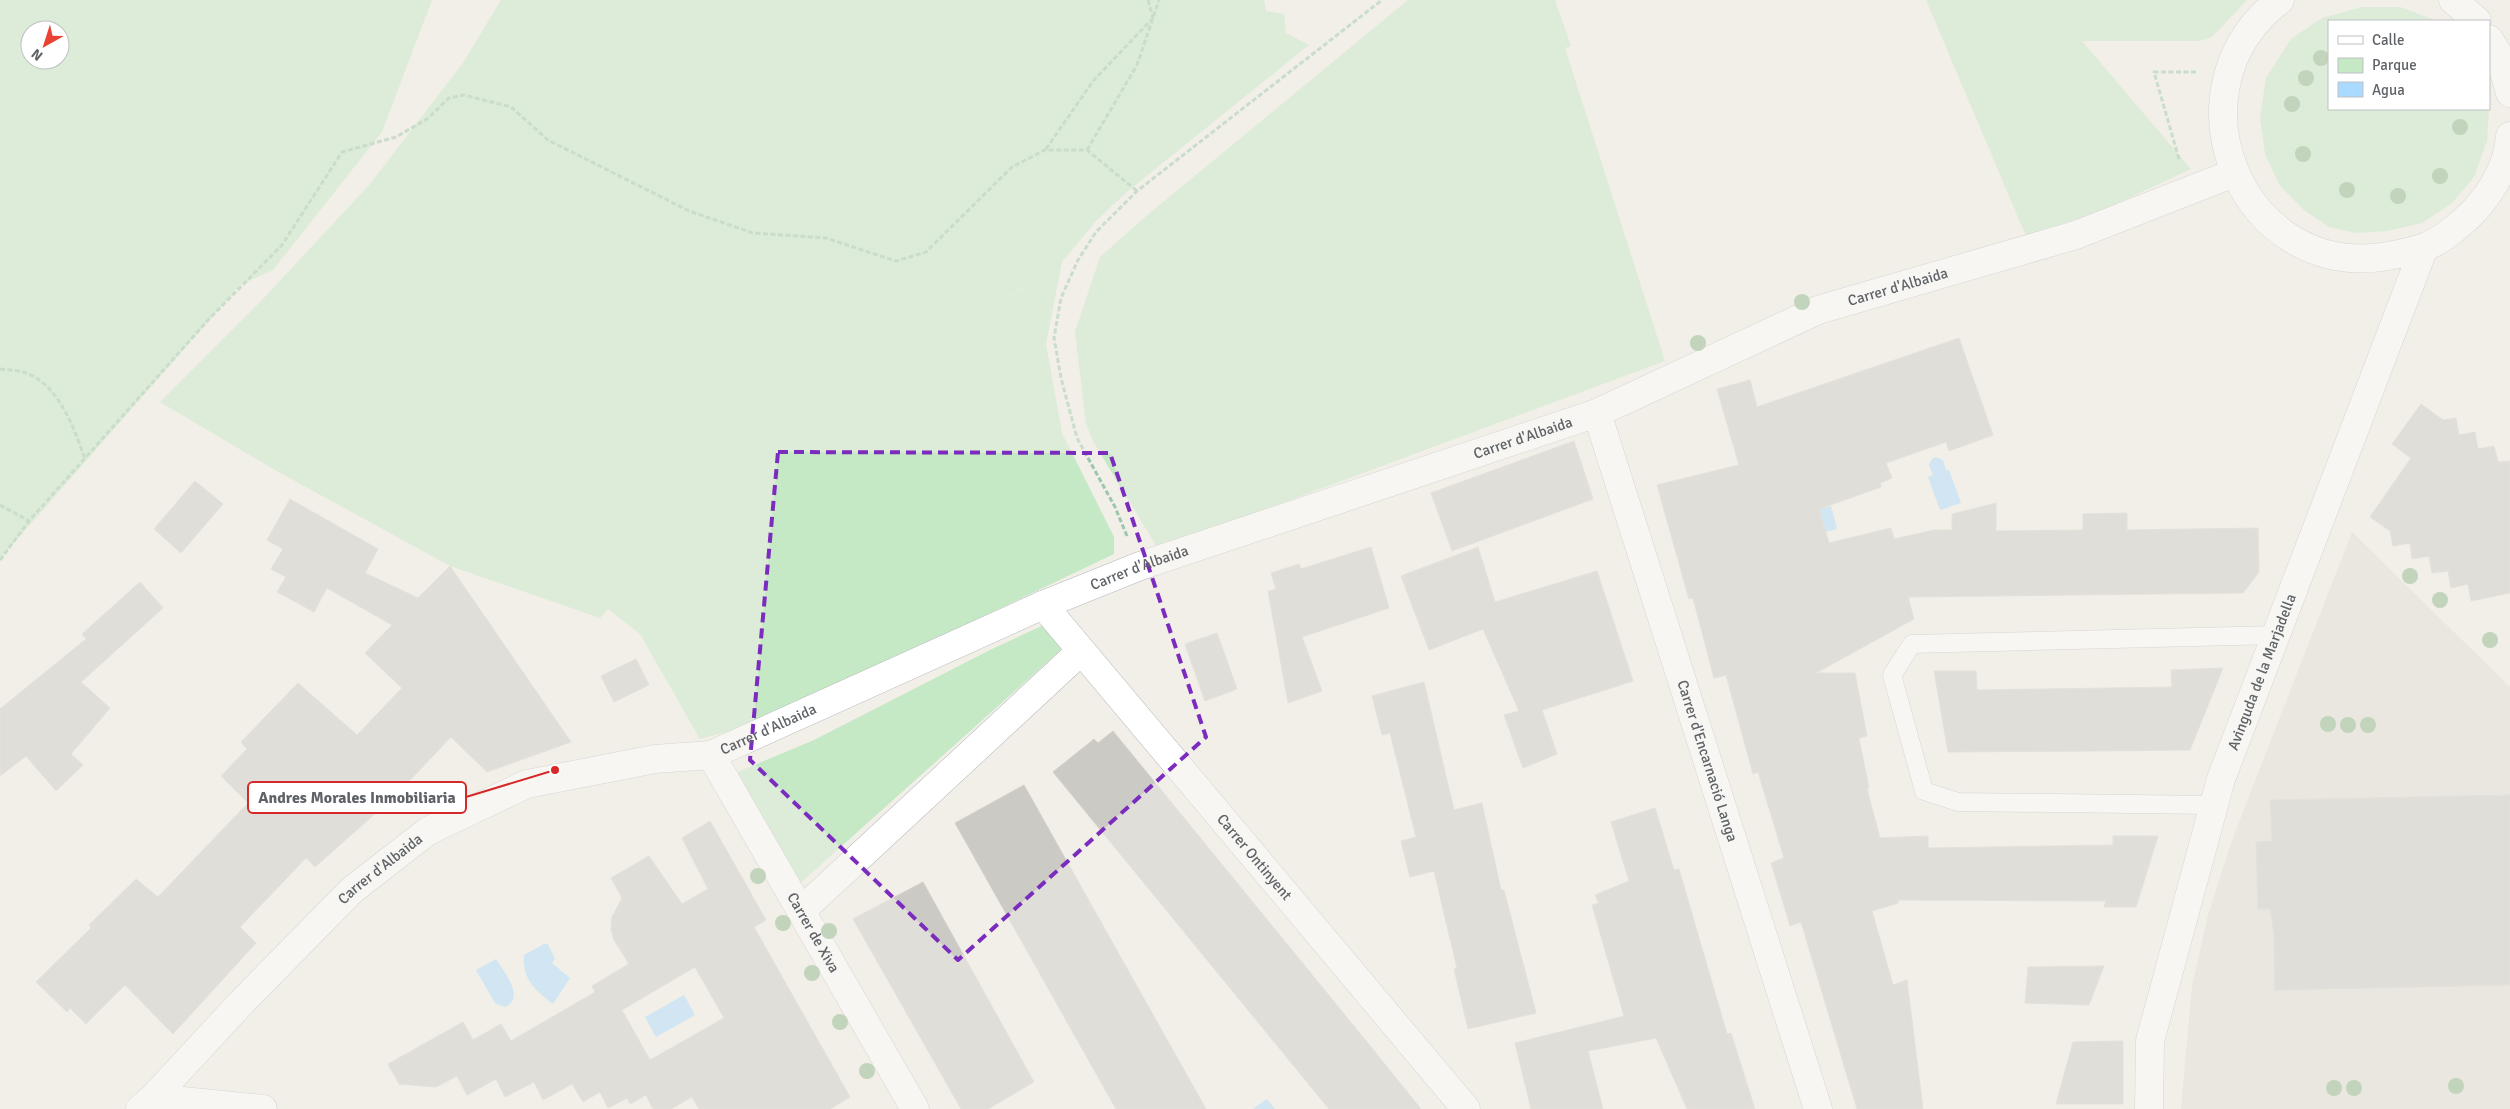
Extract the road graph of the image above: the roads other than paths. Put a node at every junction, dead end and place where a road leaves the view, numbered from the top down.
1 (2280, 0) edge
2 (2453, 0) edge
3 (2477, 20) edge
4 (2500, 54) edge
5 (2510, 93) edge
6 (2510, 136) edge
7 (2510, 145) edge
8 (2234, 173) junction
9 (2423, 250) junction
10 (1597, 413) junction
11 (1043, 605) junction
12 (2277, 635) junction
13 (1081, 651) junction
14 (712, 755) junction
15 (2214, 805) junction
16 (801, 911) junction
17 (146, 1103) edge
18 (263, 1109) edge
19 (915, 1109) edge
20 (1466, 1109) edge
21 (1818, 1109) edge
22 (2149, 1109) edge

1 - 8 street
2 - 3 street
4 - 5 street
6 - 7 street
7 - 9 street
8 - 9 street
8 - 10 street, Carrer d'Albaida
9 - 12 street, Avinguda de la Marjadella
10 - 11 street, Carrer d'Albaida
10 - 21 street, Carrer d'Encarnació Langa
11 - 13 street, Carrer Ontinyent
11 - 14 street, Carrer d'Albaida
12 - 15 street, Avinguda de la Marjadella
12 - 15 lane
13 - 16 street
13 - 20 street, Carrer Ontinyent
14 - 16 street, Carrer de Xiva
14 - 17 street, Carrer d'Albaida
15 - 22 street, Avinguda de la Marjadella
16 - 19 street, Carrer de Xiva
17 - 18 street

